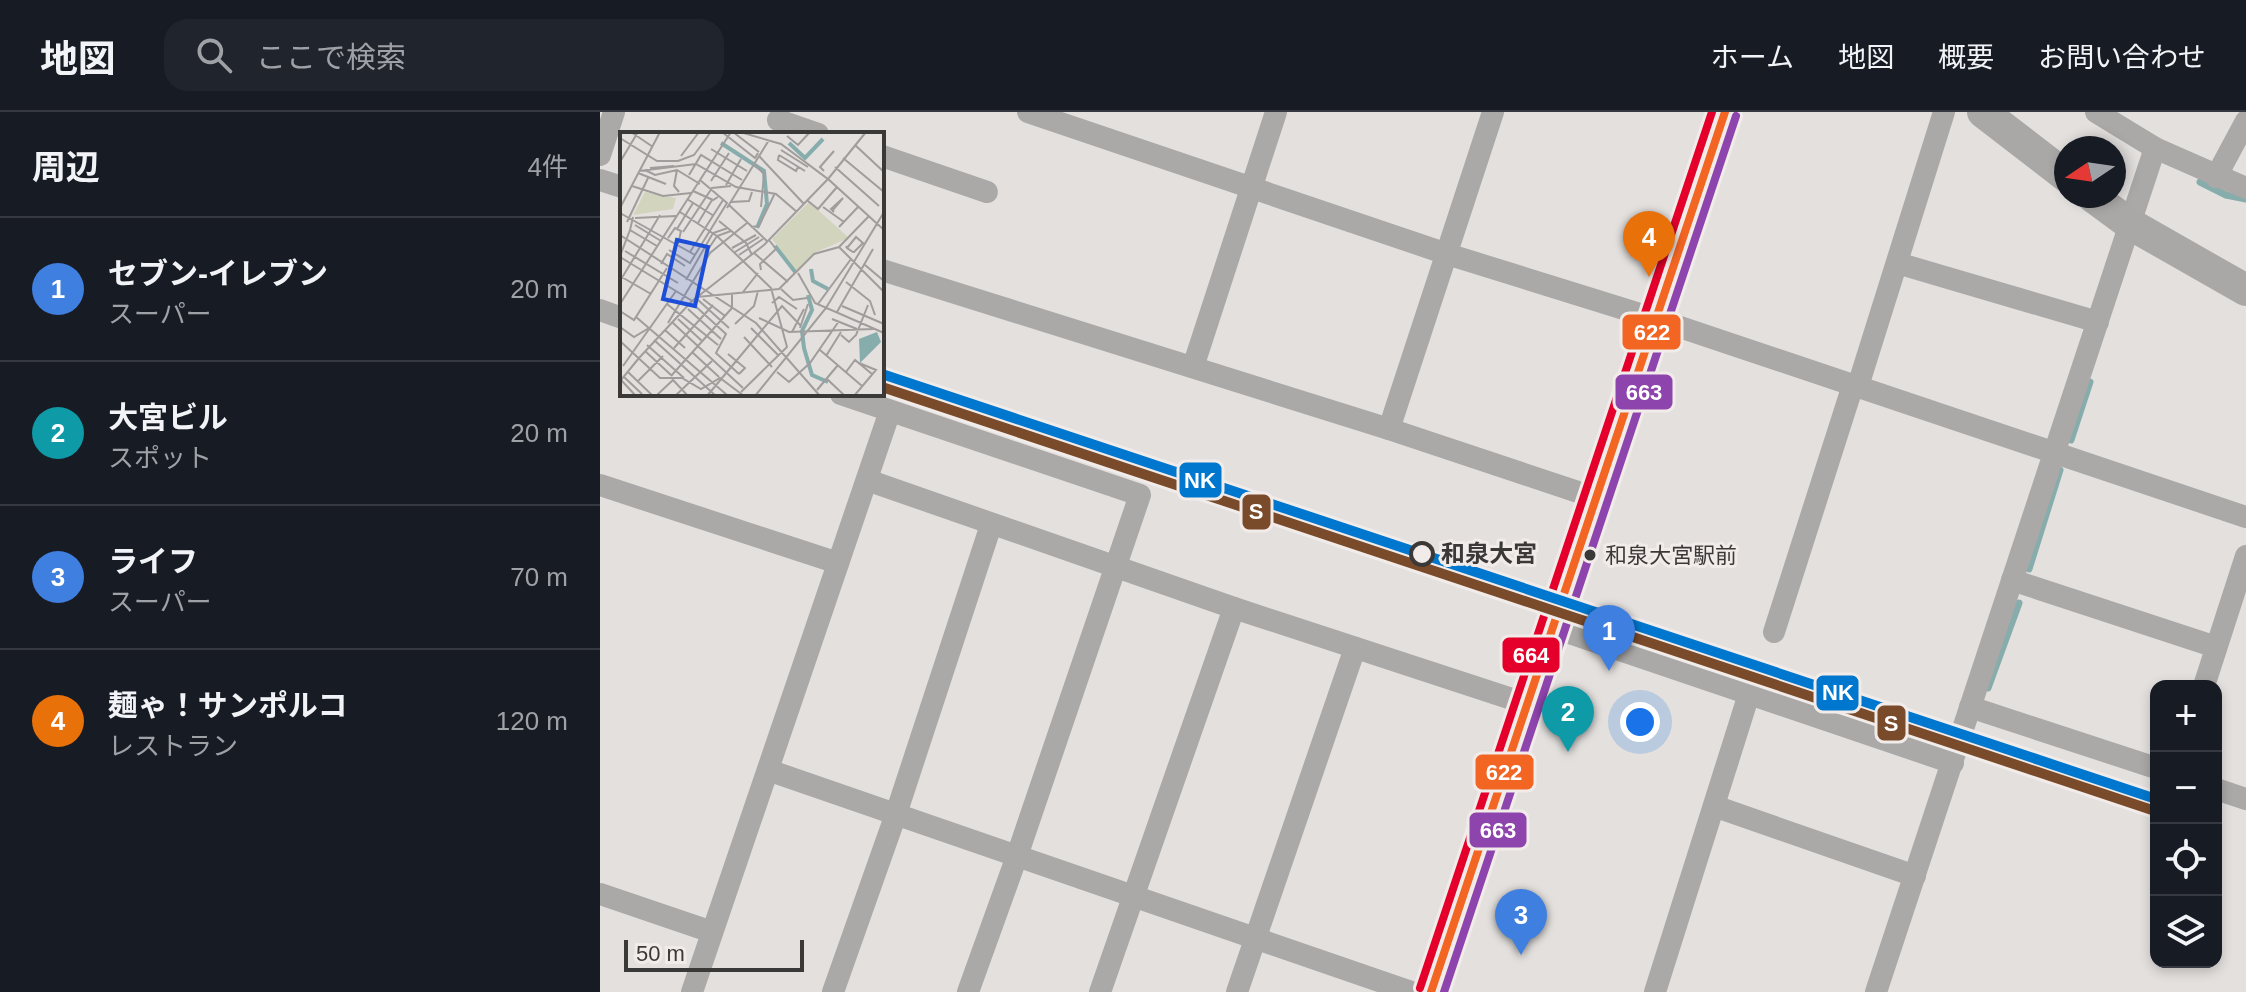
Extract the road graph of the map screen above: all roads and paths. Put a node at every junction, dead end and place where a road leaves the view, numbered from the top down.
1 (614, 112) edge
2 (1028, 112) edge
3 (1276, 112) edge
4 (1493, 112) edge
5 (1725, 112) edge
6 (1944, 112) edge
7 (2096, 112) edge
8 (1991, 116) edge
9 (778, 120) dead end
10 (2246, 121) edge
11 (812, 132) edge
12 (2155, 148) junction
13 (600, 155) edge
14 (884, 157) edge
15 (2054, 166) edge
16 (2216, 177) junction
17 (600, 180) edge
18 (620, 186) edge
19 (1253, 187) junction
20 (2246, 188) edge
21 (987, 192) dead end
22 (2108, 208) edge
23 (2130, 224) junction
24 (1447, 254) junction
25 (1897, 263) junction
26 (884, 271) edge
27 (2246, 290) edge
28 (600, 310) edge
29 (620, 317) edge
30 (1656, 319) junction
31 (2098, 322) junction
32 (1193, 367) junction
33 (1856, 386) junction
34 (847, 396) edge
35 (890, 411) junction
36 (1389, 429) junction
37 (2054, 452) junction
38 (867, 480) junction
39 (600, 485) edge
40 (1596, 498) junction
41 (2246, 517) edge
42 (991, 525) junction
43 (2246, 556) edge
44 (838, 563) junction
45 (1116, 567) junction
46 (2012, 580) junction
47 (1234, 608) junction
48 (1552, 627) junction
49 (1774, 632) dead end
50 (2216, 647) junction
51 (1355, 648) junction
52 (2206, 680) edge
53 (1749, 694) junction
54 (1527, 704) junction
55 (1970, 707) junction
56 (1953, 763) junction
57 (2150, 766) edge
58 (768, 770) junction
59 (2222, 791) edge
60 (2246, 799) edge
61 (1714, 806) junction
62 (896, 814) junction
63 (1017, 856) junction
64 (1915, 876) junction
65 (600, 894) edge
66 (1133, 897) junction
67 (712, 932) junction
68 (1256, 938) junction
69 (692, 992) edge
70 (833, 992) edge
71 (968, 992) edge
72 (1100, 992) edge
73 (1237, 992) edge
74 (1411, 992) edge
75 (1431, 992) edge
76 (1655, 992) edge
77 (1876, 992) edge

1 - 13 street
2 - 19 street
3 - 19 street
4 - 24 street
5 - 30 street
6 - 25 street
7 - 12 street
8 - 15 main road
9 - 11 street
10 - 16 street
12 - 16 street
12 - 23 street
14 - 21 street
16 - 20 street
17 - 18 street
19 - 24 street
19 - 32 street
22 - 23 main road
23 - 27 main road
23 - 31 street
24 - 30 street
24 - 36 street
25 - 31 street
25 - 33 street
26 - 32 street
28 - 29 street
30 - 33 street
30 - 40 street
31 - 37 street
32 - 36 street
33 - 37 street
33 - 49 street
34 - 35 street
35 - 38 street
35 - 45 street
36 - 40 street
37 - 41 street
37 - 46 street
38 - 42 street
38 - 44 street
39 - 44 street
40 - 48 street
42 - 45 street
42 - 62 street
43 - 50 street
44 - 58 street
45 - 47 street
45 - 63 street
46 - 50 street
46 - 55 street
47 - 51 street
47 - 66 street
48 - 53 street
48 - 54 street
50 - 52 street
51 - 54 street
51 - 68 street
53 - 56 street
53 - 61 street
54 - 75 street
55 - 56 street
55 - 57 street
56 - 64 street
58 - 62 street
58 - 67 street
59 - 60 street
61 - 64 street
61 - 76 street
62 - 63 street
62 - 70 street
63 - 66 street
63 - 71 street
64 - 77 street
65 - 67 street
66 - 68 street
66 - 72 street
67 - 69 street
68 - 73 street
68 - 74 street

